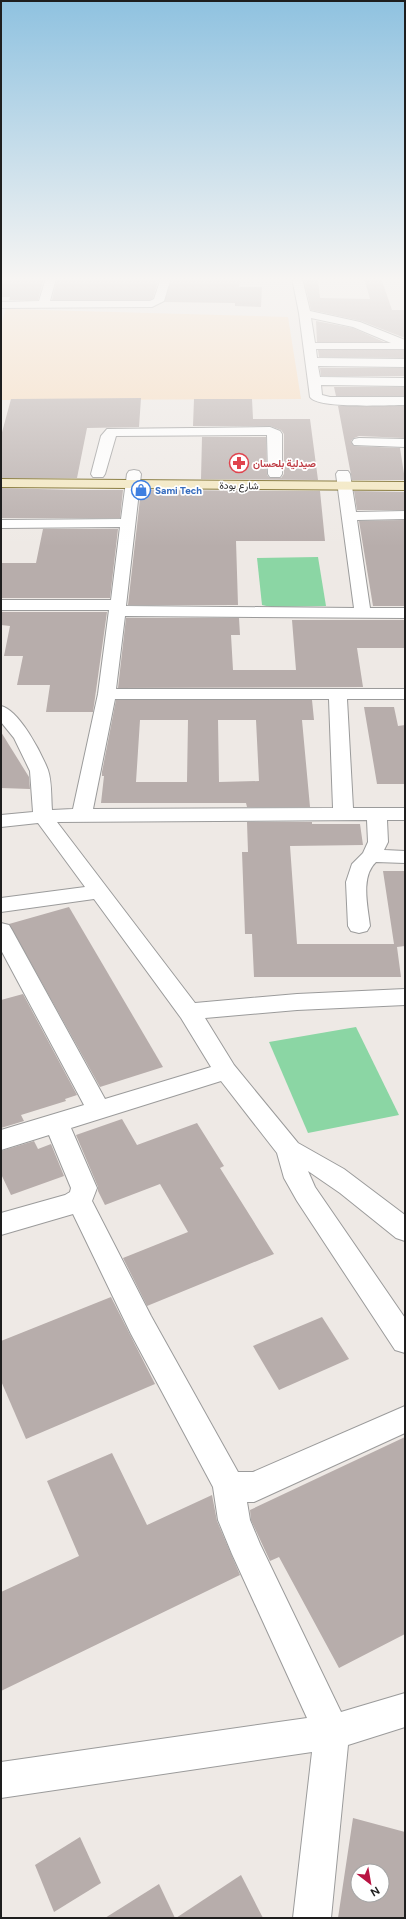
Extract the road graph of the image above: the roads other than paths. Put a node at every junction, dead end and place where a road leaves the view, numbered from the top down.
1 (313, 368) edge
2 (314, 381) junction
3 (405, 382) edge
4 (405, 401) edge
5 (359, 442) dead end
6 (405, 443) edge
7 (1, 473) edge
8 (98, 474) junction
9 (275, 474) junction
10 (405, 475) edge
11 (134, 479) junction
12 (344, 481) junction
13 (1, 483) edge
14 (405, 486) edge
15 (405, 515) edge
16 (348, 516) junction
17 (128, 523) junction
18 (1, 524) edge
19 (1, 605) edge
20 (118, 608) junction
21 (363, 613) junction
22 (405, 613) edge
23 (107, 694) junction
24 (338, 694) junction
25 (405, 694) edge
26 (1, 711) edge
27 (1, 813) edge
28 (343, 813) junction
29 (377, 814) junction
30 (405, 814) edge
31 (82, 815) junction
32 (35, 817) junction
33 (1, 821) edge
34 (371, 856) junction
35 (405, 857) edge
36 (98, 892) junction
37 (1, 905) edge
38 (359, 926) dead end
39 (1, 930) edge
40 (405, 998) edge
41 (189, 1012) junction
42 (226, 1071) junction
43 (98, 1109) junction
44 (56, 1122) junction
45 (1, 1140) edge
46 (289, 1150) junction
47 (79, 1200) junction
48 (1, 1224) edge
49 (405, 1230) edge
50 (405, 1341) edge
51 (405, 1419) edge
52 (228, 1484) junction
53 (405, 1710) edge
54 (332, 1732) junction
55 (1, 1780) edge
56 (312, 1918) edge

1 - 2 street
2 - 3 street
2 - 4 street
5 - 6 street
7 - 8 street, شارع بودة
8 - 9 street
8 - 11 street, شارع بودة
9 - 11 street, شارع بودة
9 - 12 street, شارع بودة
10 - 12 street, شارع بودة
11 - 12 street, شارع بودة
11 - 13 street, شارع بودة
11 - 17 street
12 - 14 street, شارع بودة
12 - 16 street
15 - 16 street
16 - 21 street
17 - 18 street
17 - 20 street
19 - 20 street
20 - 21 street
20 - 23 street
21 - 22 street
23 - 24 street
23 - 31 street
24 - 25 street
24 - 28 street
26 - 32 street
27 - 32 street
28 - 29 street
28 - 31 street
29 - 30 street
29 - 34 street
31 - 32 street
32 - 33 street
32 - 36 street
34 - 35 street
34 - 38 street
36 - 37 street
36 - 41 street
39 - 43 street
40 - 41 street
41 - 42 street
42 - 43 street
42 - 46 street
43 - 44 street
44 - 45 street
44 - 47 street
46 - 49 street
46 - 50 street
47 - 48 street
47 - 52 street
51 - 52 street
52 - 54 street
53 - 54 street
54 - 55 street
54 - 56 street

